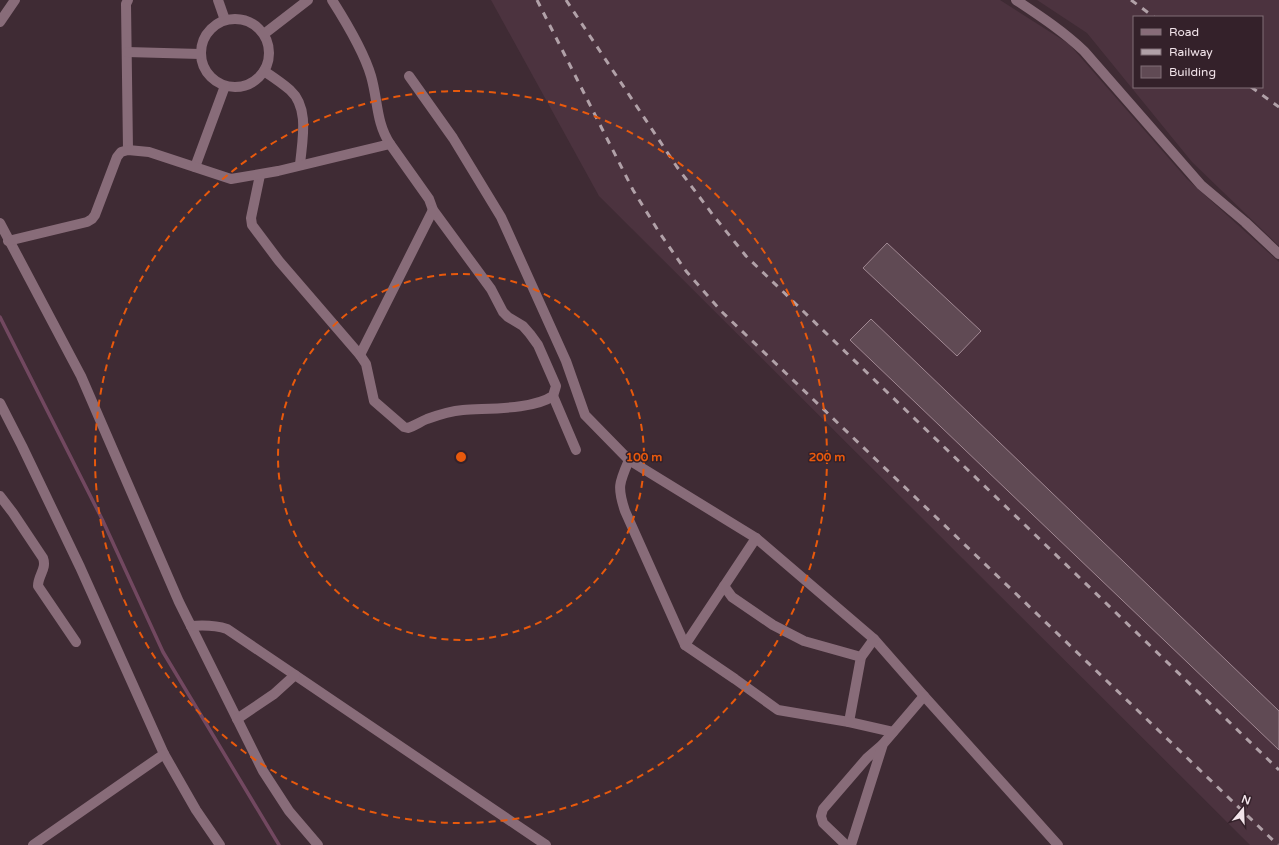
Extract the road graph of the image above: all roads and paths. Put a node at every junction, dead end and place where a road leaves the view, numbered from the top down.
1 (15, 0) edge
2 (128, 0) edge
3 (218, 0) edge
4 (308, 0) edge
5 (332, 0) edge
6 (1016, 0) edge
7 (225, 20) junction
8 (0, 22) edge
9 (264, 34) junction
10 (127, 52) junction
11 (200, 54) junction
12 (264, 71) junction
13 (409, 76) dead end
14 (225, 86) junction
15 (390, 144) junction
16 (128, 150) junction
17 (300, 165) junction
18 (195, 167) junction
19 (260, 175) junction
20 (433, 210) junction
21 (0, 224) edge
22 (8, 240) junction
23 (1279, 254) edge
24 (360, 355) junction
25 (553, 396) junction
26 (0, 403) edge
27 (576, 450) dead end
28 (629, 460) junction
29 (0, 496) edge
30 (756, 538) junction
31 (724, 586) junction
32 (191, 626) junction
33 (874, 639) junction
34 (76, 642) dead end
35 (685, 645) junction
36 (861, 657) junction
37 (295, 675) junction
38 (924, 696) junction
39 (237, 719) junction
40 (849, 722) junction
41 (893, 732) junction
42 (883, 744) junction
43 (164, 754) junction
44 (32, 845) edge
45 (220, 845) edge
46 (318, 845) edge
47 (546, 845) edge
48 (846, 845) edge
49 (851, 845) edge
50 (1058, 845) edge

1 - 8 street
2 - 10 street
3 - 7 street
4 - 9 street
5 - 15 street
6 - 23 street
7 - 9 street
7 - 11 street
9 - 12 street
10 - 11 street
10 - 16 street
11 - 14 street
12 - 14 street
12 - 17 street
13 - 28 street
14 - 18 street
15 - 17 street
15 - 20 street
16 - 18 street
16 - 22 street
17 - 19 street
18 - 19 street
19 - 24 street
20 - 24 street
20 - 25 street
21 - 22 street
22 - 32 street
24 - 25 street
25 - 27 street
26 - 43 street
28 - 30 street
28 - 35 street
29 - 34 street
30 - 31 street
30 - 33 street
31 - 35 street
31 - 36 street
32 - 37 street
32 - 39 street
33 - 36 street
33 - 38 street
35 - 40 street
36 - 40 street
37 - 39 street
37 - 47 street
38 - 41 street
38 - 50 street
39 - 46 street
40 - 41 street
41 - 42 street
42 - 48 street
42 - 49 street
43 - 44 street
43 - 45 street

